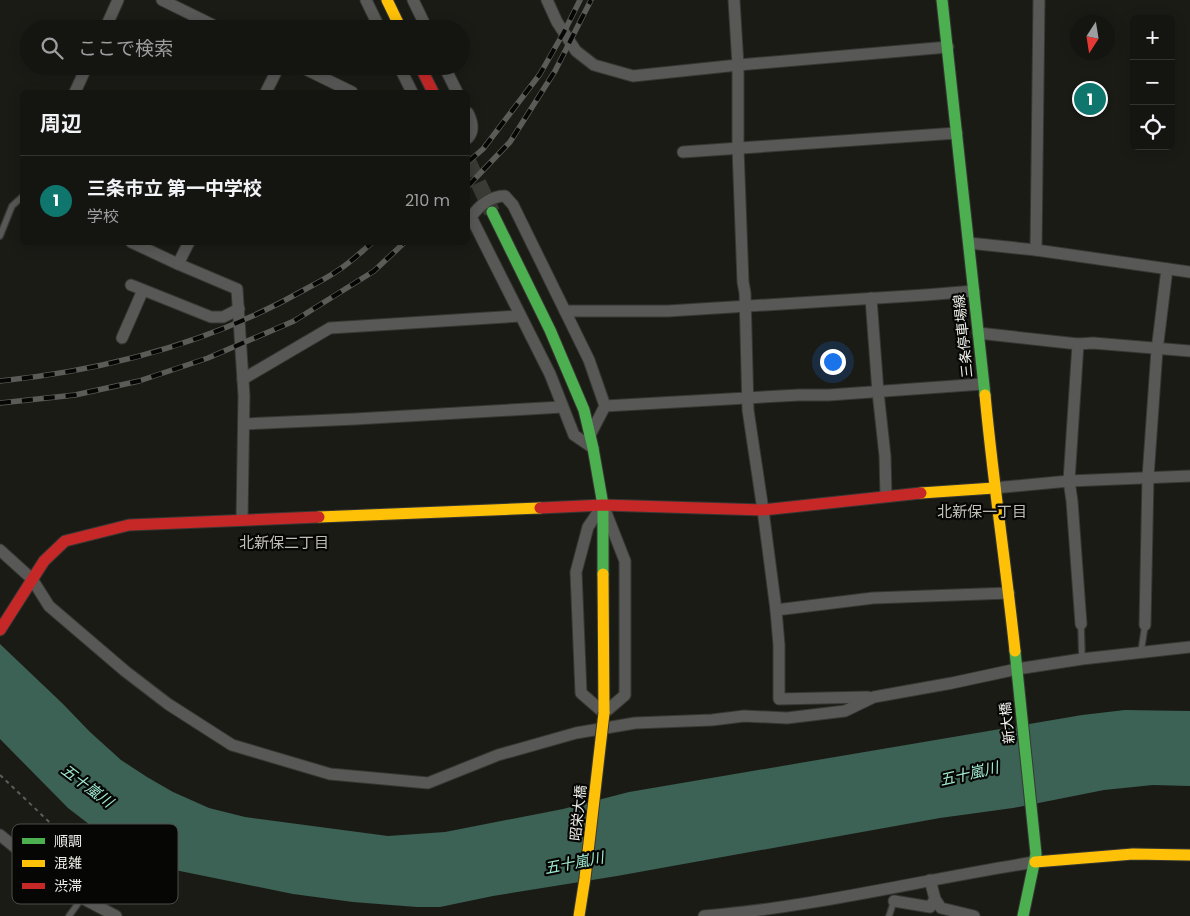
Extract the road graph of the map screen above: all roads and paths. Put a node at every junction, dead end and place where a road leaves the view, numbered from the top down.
1 (118, 0) edge
2 (162, 0) edge
3 (366, 0) edge
4 (387, 0) edge
5 (414, 0) edge
6 (547, 0) edge
7 (734, 0) edge
8 (942, 0) edge
9 (1039, 0) edge
10 (109, 20) edge
11 (203, 20) edge
12 (376, 20) edge
13 (397, 20) edge
14 (423, 20) edge
15 (948, 47) junction
16 (738, 65) junction
17 (83, 75) edge
18 (274, 75) edge
19 (317, 75) edge
20 (404, 75) edge
21 (424, 75) edge
22 (448, 75) edge
23 (76, 90) edge
24 (267, 90) edge
25 (348, 90) edge
26 (411, 90) edge
27 (432, 90) edge
28 (456, 90) edge
29 (470, 117) edge
30 (957, 133) junction
31 (470, 134) edge
32 (738, 148) junction
33 (683, 152) dead end
34 (20, 199) edge
35 (492, 212) tunnel mouth
36 (0, 236) edge
37 (969, 243) junction
38 (137, 245) edge
39 (188, 245) edge
40 (1036, 250) junction
41 (178, 264) junction
42 (1167, 269) junction
43 (1190, 272) edge
44 (131, 285) dead end
45 (142, 290) junction
46 (974, 290) junction
47 (871, 298) junction
48 (745, 305) junction
49 (239, 309) junction
50 (565, 312) junction
51 (520, 316) junction
52 (978, 333) junction
53 (122, 338) dead end
54 (1078, 344) junction
55 (1157, 350) junction
56 (1190, 351) edge
57 (243, 379) junction
58 (983, 384) junction
59 (878, 392) junction
60 (747, 399) junction
61 (606, 406) junction
62 (562, 407) junction
63 (244, 424) junction
64 (590, 435) junction
65 (593, 448) junction
66 (1190, 476) edge
67 (1148, 477) junction
68 (1069, 481) junction
69 (994, 488) junction
70 (886, 496) junction
71 (604, 505) junction
72 (763, 510) junction
73 (242, 519) junction
74 (0, 550) edge
75 (32, 579) junction
76 (1008, 592) junction
77 (776, 610) junction
78 (1081, 624) joint
79 (1145, 625) joint
80 (0, 630) edge
81 (1190, 646) edge
82 (1141, 652) junction
83 (1082, 659) junction
84 (1017, 674) junction
85 (874, 696) junction
86 (604, 713) junction
87 (0, 775) edge
88 (51, 824) edge
89 (0, 835) edge
90 (12, 845) edge
91 (1190, 855) edge
92 (1036, 858) junction
93 (930, 880) junction
94 (935, 900) junction
95 (894, 901) joint
96 (78, 904) edge
97 (93, 904) edge
98 (776, 912) edge
99 (69, 916) edge
100 (116, 916) edge
101 (579, 916) edge
102 (704, 916) edge
103 (890, 916) edge
104 (970, 916) edge
105 (1023, 916) edge

1 - 10 street
2 - 11 street
3 - 12 street
4 - 13 street
5 - 14 street
6 - 16 street
7 - 16 street
8 - 15 street, 三条停車場線
9 - 40 street
15 - 16 street
15 - 30 street, 三条停車場線
16 - 32 street
17 - 23 street
18 - 24 street
19 - 25 street
20 - 26 street
21 - 27 street
22 - 28 street
29 - 31 street
30 - 32 street
30 - 37 street, 三条停車場線
32 - 33 street
32 - 48 street
34 - 36 lane
35 - 64 street, 昭栄大橋
37 - 40 street
37 - 46 street, 三条停車場線
38 - 41 street
39 - 41 street
40 - 42 street
41 - 49 street
42 - 43 street
42 - 55 street
44 - 45 street
45 - 49 street
45 - 53 street
46 - 47 street
46 - 52 street, 三条停車場線
47 - 48 street
47 - 59 street
48 - 50 street
48 - 60 street
49 - 57 street
50 - 51 street
50 - 61 street
51 - 57 street
51 - 62 street
52 - 54 street
52 - 58 street, 三条停車場線
54 - 55 street
54 - 68 street
55 - 56 street
55 - 67 street
57 - 63 street
58 - 59 street
58 - 69 street, 三条停車場線
59 - 60 street
59 - 70 street
60 - 61 street
60 - 72 street
61 - 64 street
62 - 63 street
62 - 65 street
63 - 73 street
64 - 65 street, 昭栄大橋
65 - 71 street, 昭栄大橋
66 - 67 street
67 - 68 street
67 - 79 street
68 - 69 street
68 - 78 street
69 - 70 street
69 - 76 street, 三条停車場線
70 - 72 street
71 - 72 street
71 - 73 street
71 - 86 street, 昭栄大橋
71 - 86 street
71 - 86 street
72 - 77 street
73 - 75 street
74 - 75 street
75 - 80 street
75 - 85 street
76 - 77 street
76 - 84 street, 三条停車場線
77 - 85 street
78 - 83 lane
79 - 82 lane
81 - 82 street
82 - 83 street
83 - 84 street
84 - 85 street
84 - 92 street, 新大橋
86 - 101 street, 昭栄大橋, bridge
87 - 88 path
89 - 90 street
91 - 92 street
92 - 93 street
92 - 105 street, 新大橋
93 - 94 street
93 - 98 street
94 - 95 street
94 - 104 street
95 - 103 lane
96 - 99 lane
97 - 100 street
98 - 102 street

